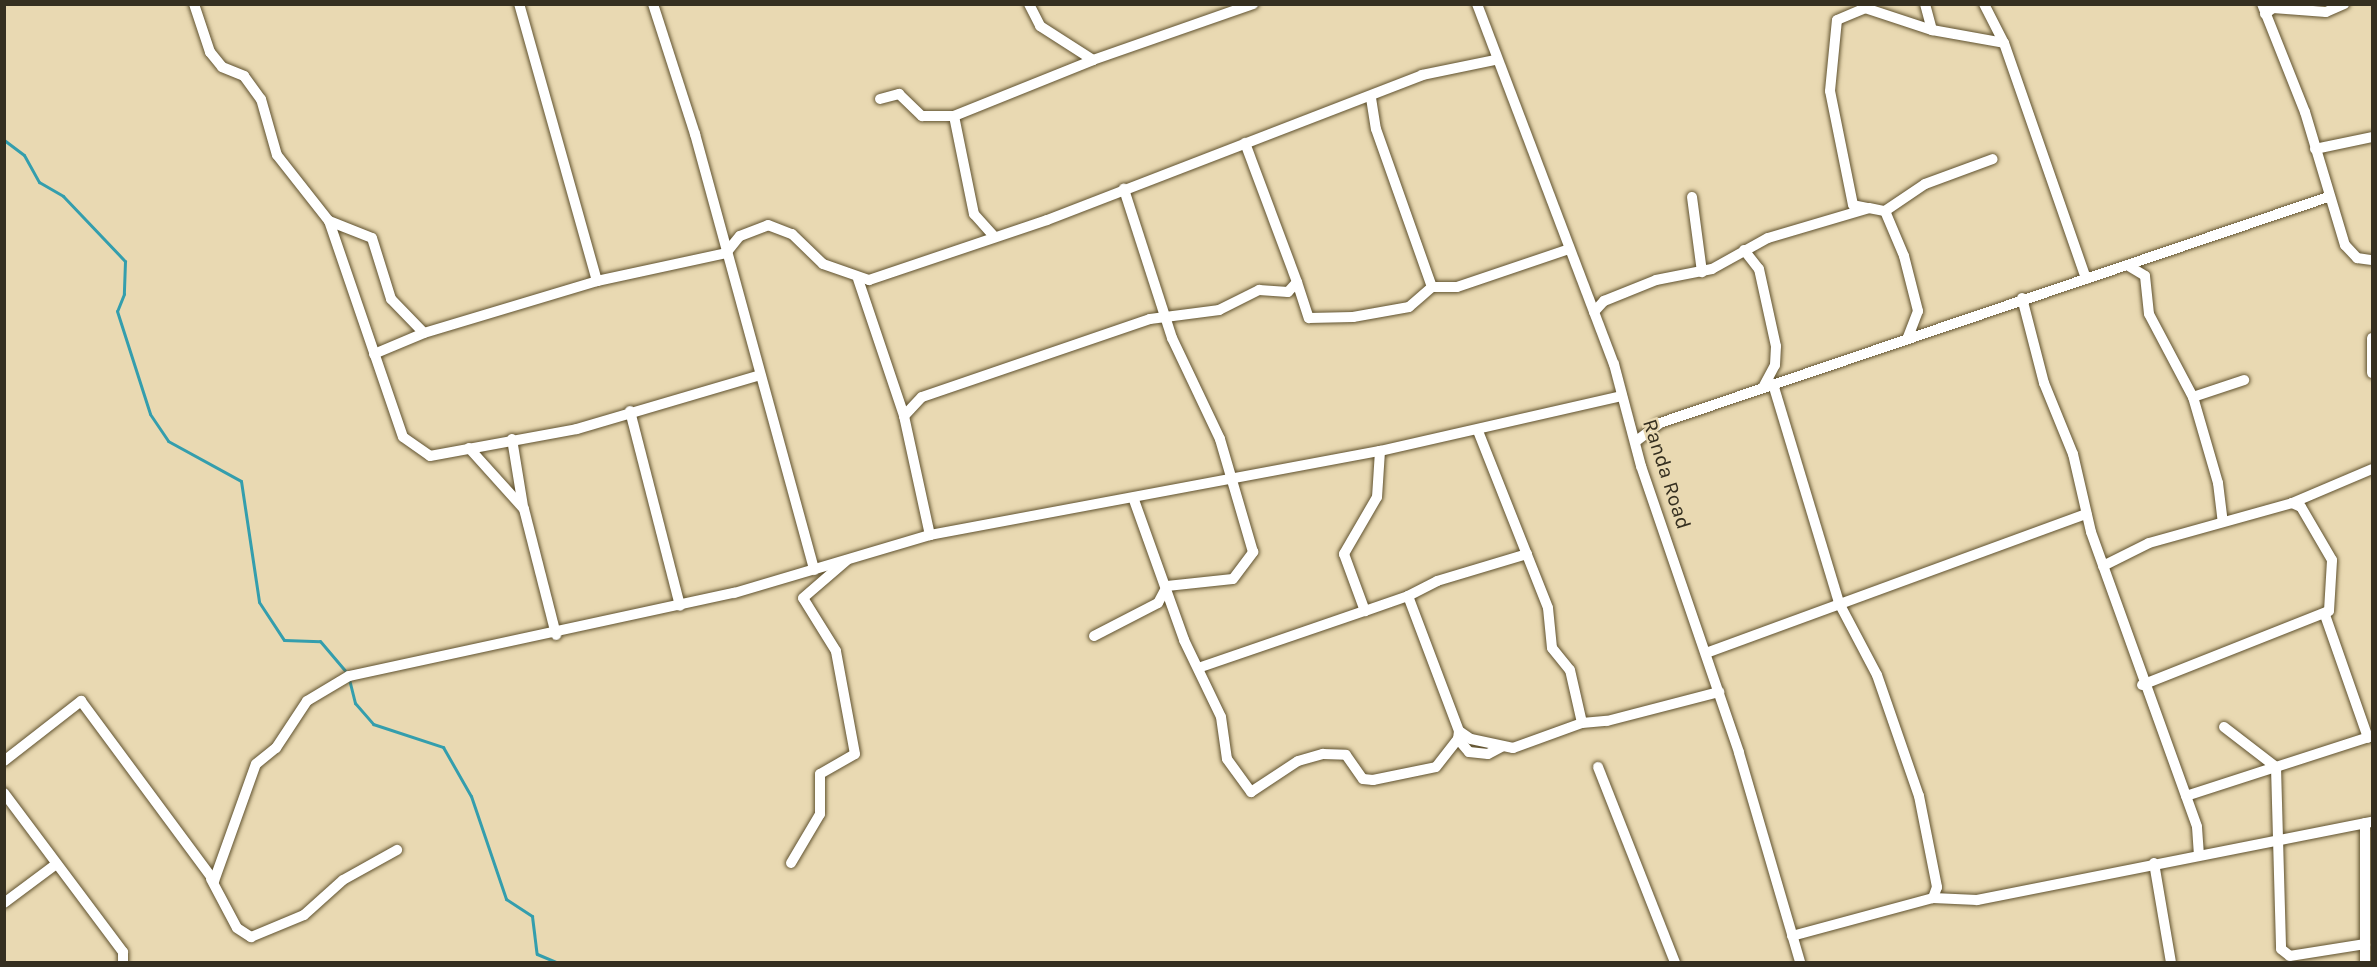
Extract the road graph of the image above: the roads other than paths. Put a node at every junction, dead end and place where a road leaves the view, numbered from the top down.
1 (194, 4) edge
2 (519, 4) edge
3 (653, 4) edge
4 (1029, 4) edge
5 (1253, 4) edge
6 (1477, 4) edge
7 (1925, 4) edge
8 (1984, 4) edge
9 (2344, 4) edge
10 (2264, 9) edge
11 (1932, 30) junction
12 (2004, 43) junction
13 (1093, 60) junction
14 (1495, 60) junction
15 (1371, 98) junction
16 (880, 99) dead end
17 (954, 116) junction
18 (2373, 137) edge
19 (1245, 143) junction
20 (2315, 148) junction
21 (1993, 159) dead end
22 (1124, 189) junction
23 (1692, 197) dead end
24 (2328, 197) junction
25 (1869, 208) junction
26 (1885, 211) junction
27 (329, 221) junction
28 (995, 237) junction
29 (1566, 250) junction
30 (1744, 250) junction
31 (726, 253) junction
32 (2373, 260) edge
33 (2127, 266) junction
34 (1702, 272) junction
35 (858, 279) junction
36 (2086, 279) junction
37 (597, 281) junction
38 (1297, 282) junction
39 (1432, 287) junction
40 (2022, 298) junction
41 (1594, 312) junction
42 (1167, 316) junction
43 (424, 333) junction
44 (1908, 337) junction
45 (2373, 338) edge
46 (374, 354) junction
47 (2373, 373) edge
48 (757, 376) junction
49 (2244, 380) dead end
50 (1768, 386) junction
51 (1622, 396) junction
52 (2193, 397) junction
53 (630, 411) junction
54 (904, 416) junction
55 (1478, 431) junction
56 (512, 439) junction
57 (1635, 442) junction
58 (469, 448) junction
59 (1380, 452) junction
60 (2373, 469) edge
61 (1232, 481) junction
62 (1134, 500) junction
63 (2292, 502) junction
64 (524, 508) junction
65 (2086, 514) junction
66 (2223, 521) junction
67 (930, 535) junction
68 (1527, 554) junction
69 (847, 560) junction
70 (2103, 566) junction
71 (814, 570) junction
72 (1167, 585) junction
73 (1408, 596) junction
74 (1839, 603) junction
75 (680, 606) junction
76 (1365, 611) junction
77 (2325, 615) junction
78 (556, 635) junction
79 (1094, 636) dead end
80 (1706, 653) junction
81 (1201, 667) junction
82 (2142, 685) junction
83 (1719, 692) junction
84 (1582, 723) junction
85 (2224, 727) dead end
86 (1459, 735) junction
87 (2370, 737) edge
88 (4, 761) edge
89 (1598, 766) dead end
90 (2276, 767) junction
91 (4, 793) edge
92 (2186, 796) junction
93 (2369, 822) edge
94 (2281, 837) junction
95 (397, 850) dead end
96 (2199, 854) junction
97 (791, 863) dead end
98 (2154, 863) junction
99 (55, 865) junction
100 (214, 880) junction
101 (1934, 898) junction
102 (4, 903) edge
103 (1792, 936) junction
104 (2365, 944) junction
105 (123, 963) edge
106 (1674, 963) edge
107 (1800, 963) edge
108 (2171, 963) edge
109 (2365, 963) edge

1 - 27 street
2 - 37 street
3 - 31 street
4 - 13 street
5 - 13 street
6 - 14 street, Randa Road
7 - 11 street
8 - 12 street
9 - 10 street
10 - 20 street
11 - 12 street
11 - 25 street
12 - 36 street
13 - 17 street
14 - 15 street
14 - 29 street, Randa Road
15 - 19 street
15 - 39 street
16 - 17 street
17 - 28 street
18 - 20 street
19 - 22 street
19 - 38 street
20 - 24 street
21 - 26 street
22 - 28 street
22 - 42 street
23 - 34 street
24 - 32 street
24 - 33 street
25 - 26 street
25 - 30 street
26 - 44 street
27 - 43 street
27 - 46 street
28 - 35 street
29 - 39 street
29 - 41 street, Randa Road
30 - 34 street
30 - 50 street
31 - 35 street
31 - 37 street
31 - 48 street
33 - 36 street
33 - 52 street
34 - 41 street
35 - 54 street
36 - 40 street
37 - 43 street
38 - 39 street
38 - 42 street
40 - 44 street
40 - 65 street
41 - 51 street, Randa Road
42 - 54 street
42 - 61 street
43 - 46 street
44 - 50 street
45 - 47 street
46 - 58 street
48 - 53 street
48 - 71 street
49 - 52 street
50 - 57 street
50 - 74 street
51 - 55 street
51 - 57 street, Randa Road
52 - 66 street
53 - 56 street
53 - 75 street
54 - 67 street
55 - 59 street
55 - 68 street
56 - 58 street
56 - 64 street
57 - 80 street, Randa Road
58 - 64 street
59 - 61 street
59 - 76 street
60 - 63 street
61 - 62 street
61 - 72 street
62 - 67 street
62 - 72 street
63 - 66 street
63 - 77 street
64 - 78 street
65 - 70 street
65 - 74 street
66 - 70 street
67 - 69 street
68 - 73 street
68 - 84 street
69 - 71 street
69 - 97 street
70 - 82 street
71 - 75 street
72 - 79 street
72 - 81 street
73 - 76 street
73 - 86 street
74 - 80 street
74 - 101 street
75 - 78 street
76 - 81 street
77 - 82 street
77 - 87 street
78 - 100 street
80 - 83 street, Randa Road
81 - 86 street
82 - 92 street
83 - 84 street
83 - 103 street, Randa Road
84 - 86 street
85 - 90 street
87 - 90 street
88 - 100 street
89 - 106 street
90 - 92 street
90 - 94 street
91 - 99 street
92 - 96 street
93 - 94 street
93 - 104 street
94 - 96 street
94 - 104 street
95 - 100 street
96 - 98 street
98 - 101 street
98 - 108 street
99 - 102 street
99 - 105 street
101 - 103 street
103 - 107 street, Randa Road
104 - 109 street

